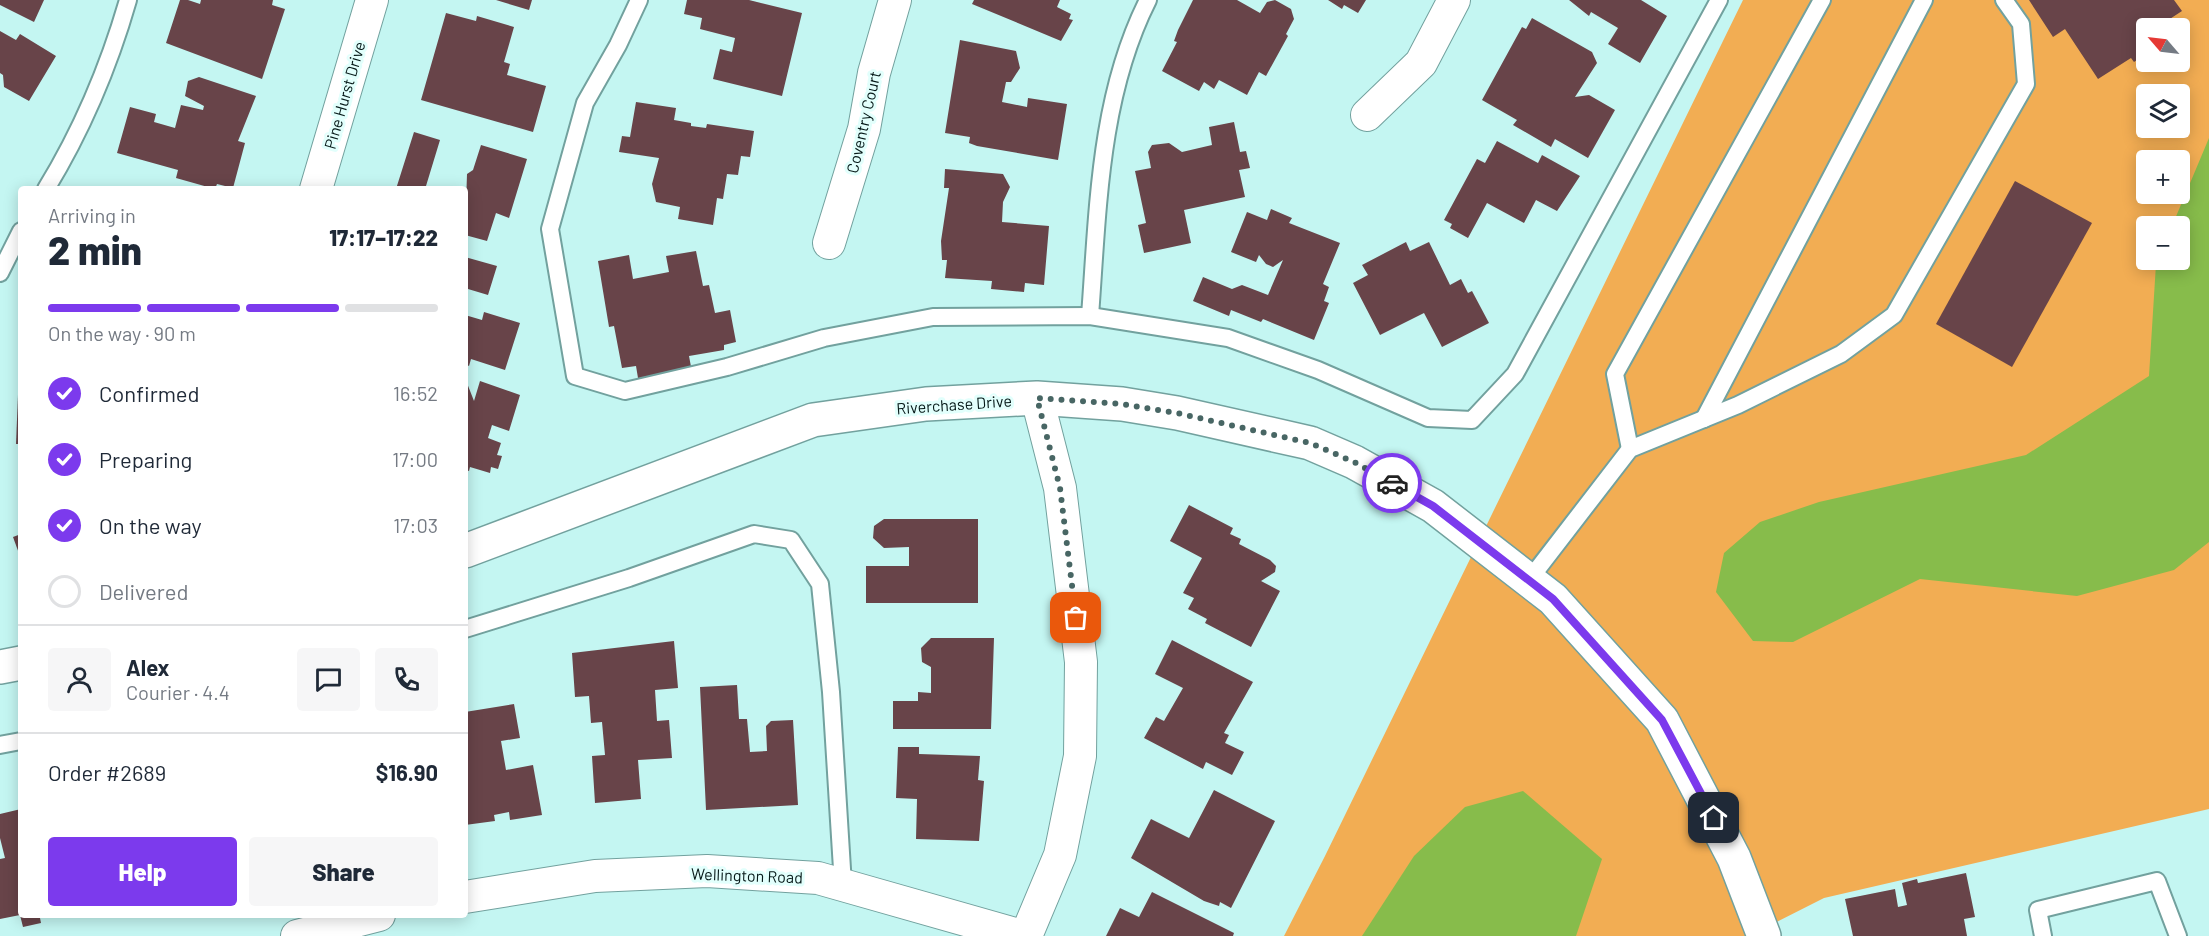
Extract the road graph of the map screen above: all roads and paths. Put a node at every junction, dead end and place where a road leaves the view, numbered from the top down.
1 (128, 0) edge
2 (372, 0) edge
3 (639, 0) edge
4 (895, 0) edge
5 (1148, 0) edge
6 (1454, 0) edge
7 (1719, 0) edge
8 (1822, 0) edge
9 (1924, 0) edge
10 (2004, 0) edge
11 (1367, 115) dead end
12 (48, 186) edge
13 (317, 186) edge
14 (18, 237) edge
15 (830, 243) dead end
16 (0, 273) edge
17 (1090, 316) junction
18 (1037, 398) junction
19 (1704, 418) junction
20 (1630, 449) junction
21 (468, 550) edge
22 (1529, 580) junction
23 (468, 628) edge
24 (18, 664) edge
25 (0, 667) edge
26 (18, 742) edge
27 (0, 745) edge
28 (843, 885) junction
29 (468, 897) edge
30 (367, 918) edge
31 (297, 936) edge
32 (1024, 936) edge
33 (1764, 936) edge
34 (2043, 936) edge
35 (2178, 936) edge

1 - 12 lane
2 - 13 street, Pine Hurst Drive
3 - 17 lane
4 - 15 street, Coventry Court
5 - 17 lane
6 - 11 street
7 - 17 lane
8 - 20 lane
9 - 19 lane
10 - 19 lane
14 - 16 lane
18 - 21 street, Riverchase Drive
18 - 22 street, Riverchase Drive
18 - 32 street
19 - 20 lane
20 - 22 lane
22 - 33 street, Riverchase Drive
23 - 28 lane
24 - 25 street
26 - 27 lane
28 - 29 street, Wellington Road
28 - 32 street, Wellington Road
30 - 31 street
34 - 35 lane

